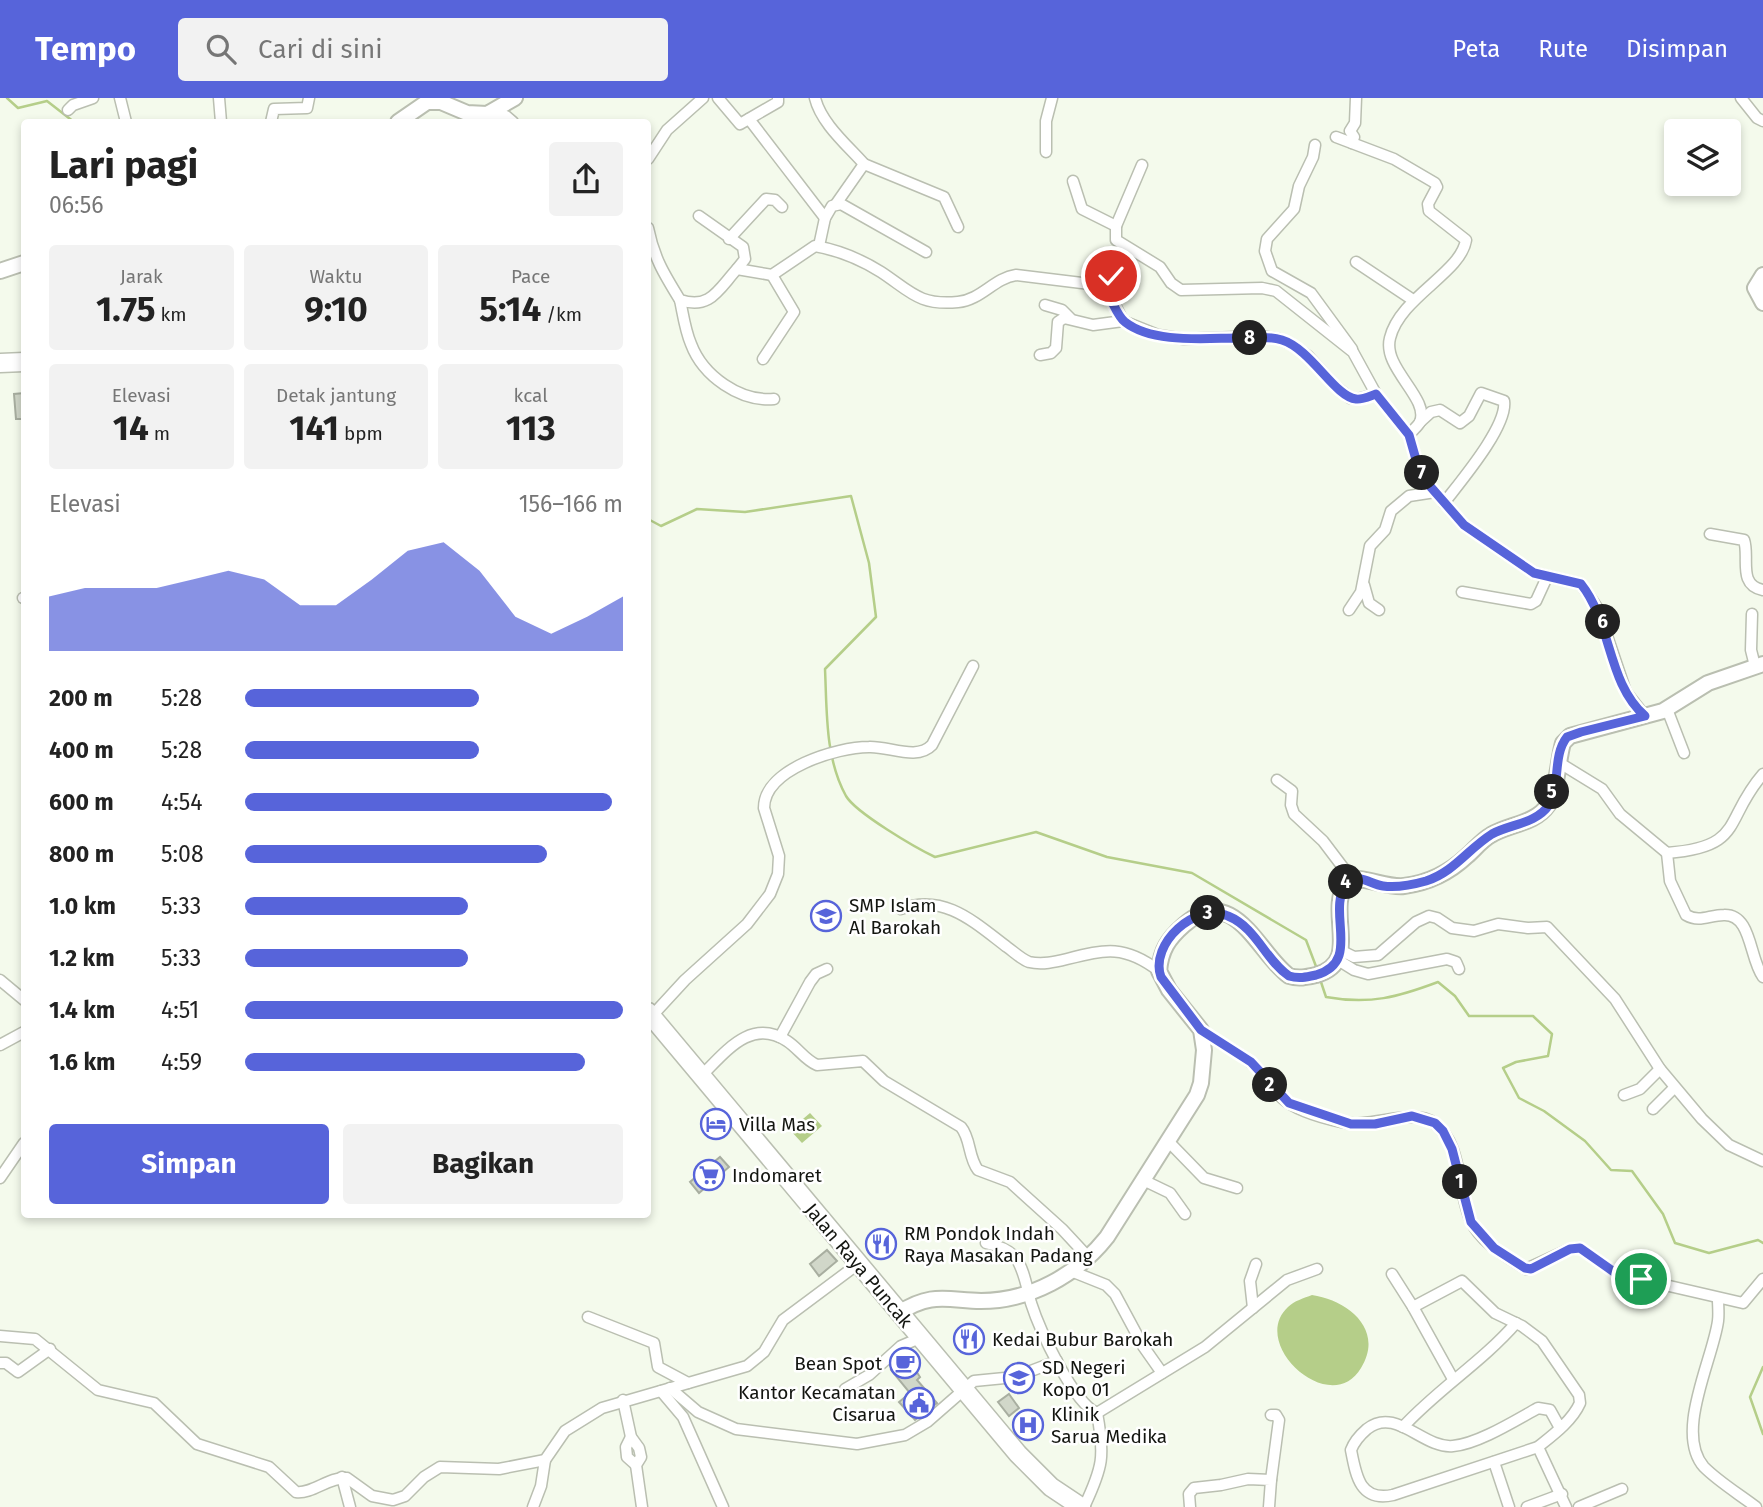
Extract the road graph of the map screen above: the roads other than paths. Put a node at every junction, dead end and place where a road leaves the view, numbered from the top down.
1 (93, 98) edge
2 (120, 98) edge
3 (219, 98) edge
4 (309, 98) edge
5 (515, 98) edge
6 (703, 98) edge
7 (718, 98) edge
8 (778, 98) edge
9 (815, 98) edge
10 (1052, 98) edge
11 (1356, 98) edge
12 (1741, 98) edge
13 (426, 100) edge
14 (68, 110) dead end
15 (486, 114) junction
16 (125, 119) edge
17 (221, 119) edge
18 (272, 119) edge
19 (402, 119) edge
20 (510, 119) edge
21 (750, 119) junction
22 (1763, 121) edge
23 (1336, 137) dead end
24 (1352, 143) junction
25 (1315, 145) dead end
26 (1046, 152) dead end
27 (651, 154) edge
28 (864, 164) junction
29 (1142, 165) dead end
30 (1073, 180) dead end
31 (836, 204) junction
32 (782, 207) dead end
33 (699, 216) dead end
34 (825, 218) junction
35 (1116, 226) junction
36 (958, 227) dead end
37 (729, 239) junction
38 (651, 242) edge
39 (819, 246) junction
40 (1131, 250) junction
41 (926, 252) dead end
42 (1356, 262) dead end
43 (21, 264) edge
44 (737, 269) junction
45 (0, 271) edge
46 (772, 275) junction
47 (1763, 275) edge
48 (1105, 290) junction
49 (680, 300) junction
50 (1413, 300) junction
51 (1763, 303) edge
52 (1045, 305) dead end
53 (1070, 318) junction
54 (1123, 321) junction
55 (1353, 352) junction
56 (1040, 355) dead end
57 (763, 359) dead end
58 (21, 362) edge
59 (0, 363) edge
60 (1376, 394) junction
61 (774, 399) dead end
62 (1420, 422) junction
63 (1409, 435) junction
64 (1434, 492) junction
65 (1444, 503) junction
66 (1710, 534) dead end
67 (1547, 578) junction
68 (1363, 581) junction
69 (1763, 590) edge
70 (1462, 592) dead end
71 (1349, 610) dead end
72 (1378, 610) dead end
73 (1752, 614) dead end
74 (1759, 665) edge
75 (973, 666) dead end
76 (1667, 709) junction
77 (1645, 716) junction
78 (1684, 753) dead end
79 (1558, 762) junction
80 (1763, 775) edge
81 (1277, 780) dead end
82 (1667, 852) junction
83 (1351, 878) junction
84 (901, 909) dead end
85 (1340, 956) junction
86 (827, 969) dead end
87 (1459, 970) dead end
88 (1159, 971) junction
89 (1763, 977) edge
90 (0, 980) edge
91 (21, 998) edge
92 (651, 1012) edge
93 (651, 1016) edge
94 (1201, 1030) junction
95 (21, 1034) edge
96 (780, 1037) junction
97 (0, 1045) edge
98 (1660, 1069) junction
99 (700, 1077) junction
100 (1674, 1087) junction
101 (1624, 1095) dead end
102 (1653, 1109) dead end
103 (1168, 1141) junction
104 (21, 1147) edge
105 (1763, 1161) edge
106 (0, 1178) edge
107 (1143, 1180) junction
108 (1237, 1188) dead end
109 (1185, 1214) dead end
110 (986, 1242) dead end
111 (1088, 1257) junction
112 (858, 1264) junction
113 (1256, 1264) dead end
114 (1317, 1269) dead end
115 (1071, 1270) junction
116 (1392, 1274) dead end
117 (1763, 1279) edge
118 (1029, 1294) junction
119 (1718, 1299) junction
120 (1413, 1307) junction
121 (1254, 1308) junction
122 (899, 1313) junction
123 (588, 1318) dead end
124 (1516, 1323) junction
125 (0, 1336) edge
126 (920, 1338) junction
127 (50, 1349) junction
128 (1057, 1361) junction
129 (0, 1363) edge
130 (1162, 1373) junction
131 (1453, 1380) junction
132 (688, 1383) junction
133 (962, 1389) junction
134 (666, 1390) junction
135 (845, 1390) dead end
136 (624, 1400) junction
137 (1097, 1413) junction
138 (1271, 1415) dead end
139 (1403, 1427) junction
140 (1560, 1428) junction
141 (1538, 1447) junction
142 (545, 1460) junction
143 (1494, 1462) junction
144 (342, 1477) junction
145 (1271, 1480) junction
146 (1622, 1489) dead end
147 (1562, 1494) junction
148 (351, 1505) edge
149 (533, 1507) edge
150 (642, 1507) edge
151 (723, 1507) edge
152 (1082, 1507) edge
153 (1190, 1507) edge
154 (1269, 1507) edge
155 (1509, 1507) edge
156 (1527, 1507) edge
157 (1566, 1507) edge
158 (1579, 1507) edge
159 (1756, 1507) edge

1 - 14 street
2 - 16 street
3 - 17 street
4 - 18 street
5 - 15 main road
6 - 27 street
7 - 21 street
8 - 21 street
9 - 28 street
10 - 26 street
11 - 24 street
12 - 22 street
13 - 15 main road
13 - 19 main road
15 - 20 street
21 - 34 street
23 - 24 street
24 - 50 street
25 - 55 street
28 - 31 street
28 - 36 street
29 - 35 street
30 - 35 street
31 - 34 street
31 - 41 street
32 - 37 street
33 - 37 street
34 - 39 street
35 - 40 street
37 - 44 street
38 - 49 street
39 - 46 street
39 - 48 street
40 - 48 street
40 - 55 street
42 - 50 street
43 - 45 main road
44 - 46 street
44 - 49 street
46 - 57 street
47 - 51 main road
48 - 54 street
49 - 61 street
50 - 62 street
52 - 53 street
53 - 54 street
53 - 56 street
54 - 60 street
55 - 60 street
58 - 59 highway
60 - 63 street
62 - 63 street
62 - 65 street
63 - 64 street
64 - 65 street
64 - 68 street
65 - 67 street
66 - 69 street
67 - 70 street
67 - 77 street
68 - 71 street
68 - 72 street
73 - 74 street
74 - 76 main road
75 - 92 street
76 - 77 main road
76 - 78 street
77 - 79 main road
79 - 82 street
79 - 83 main road
80 - 82 street
81 - 83 street
82 - 89 street
83 - 85 main road
84 - 88 street
85 - 87 street
85 - 88 main road
85 - 98 street
86 - 96 street
88 - 94 main road
90 - 91 street
93 - 99 highway, Jalan Raya Puncak
94 - 103 main road
94 - 119 street
95 - 97 street
96 - 99 street
96 - 111 street
98 - 100 street
98 - 101 street
99 - 112 highway, Jalan Raya Puncak
100 - 102 street
100 - 105 street
103 - 107 main road
103 - 108 street
104 - 106 street
107 - 109 street
107 - 111 main road
110 - 118 street
111 - 115 main road
112 - 122 highway, Jalan Raya Puncak
112 - 132 street
113 - 121 street
114 - 121 street
115 - 118 main road
115 - 130 street
116 - 120 street
117 - 119 street
118 - 122 main road
118 - 128 street
119 - 159 street
120 - 124 street
120 - 131 street
121 - 130 street
122 - 126 highway, Jalan Raya Puncak
123 - 132 street
124 - 131 street
124 - 140 street
125 - 127 street
126 - 133 highway, Jalan Raya Puncak
126 - 135 street
127 - 129 street
127 - 144 street
128 - 133 street
128 - 137 street
130 - 137 street
131 - 139 street
132 - 134 street
133 - 134 street
133 - 152 highway, Jalan Raya Puncak
134 - 136 street
134 - 151 street
136 - 142 street
136 - 150 street
137 - 152 street
138 - 145 street
139 - 140 street
139 - 143 street
140 - 141 street
141 - 143 street
141 - 147 street
142 - 144 street
142 - 149 street
143 - 155 street
144 - 148 street
145 - 153 street
145 - 154 street
146 - 158 street
147 - 156 street
147 - 157 street

